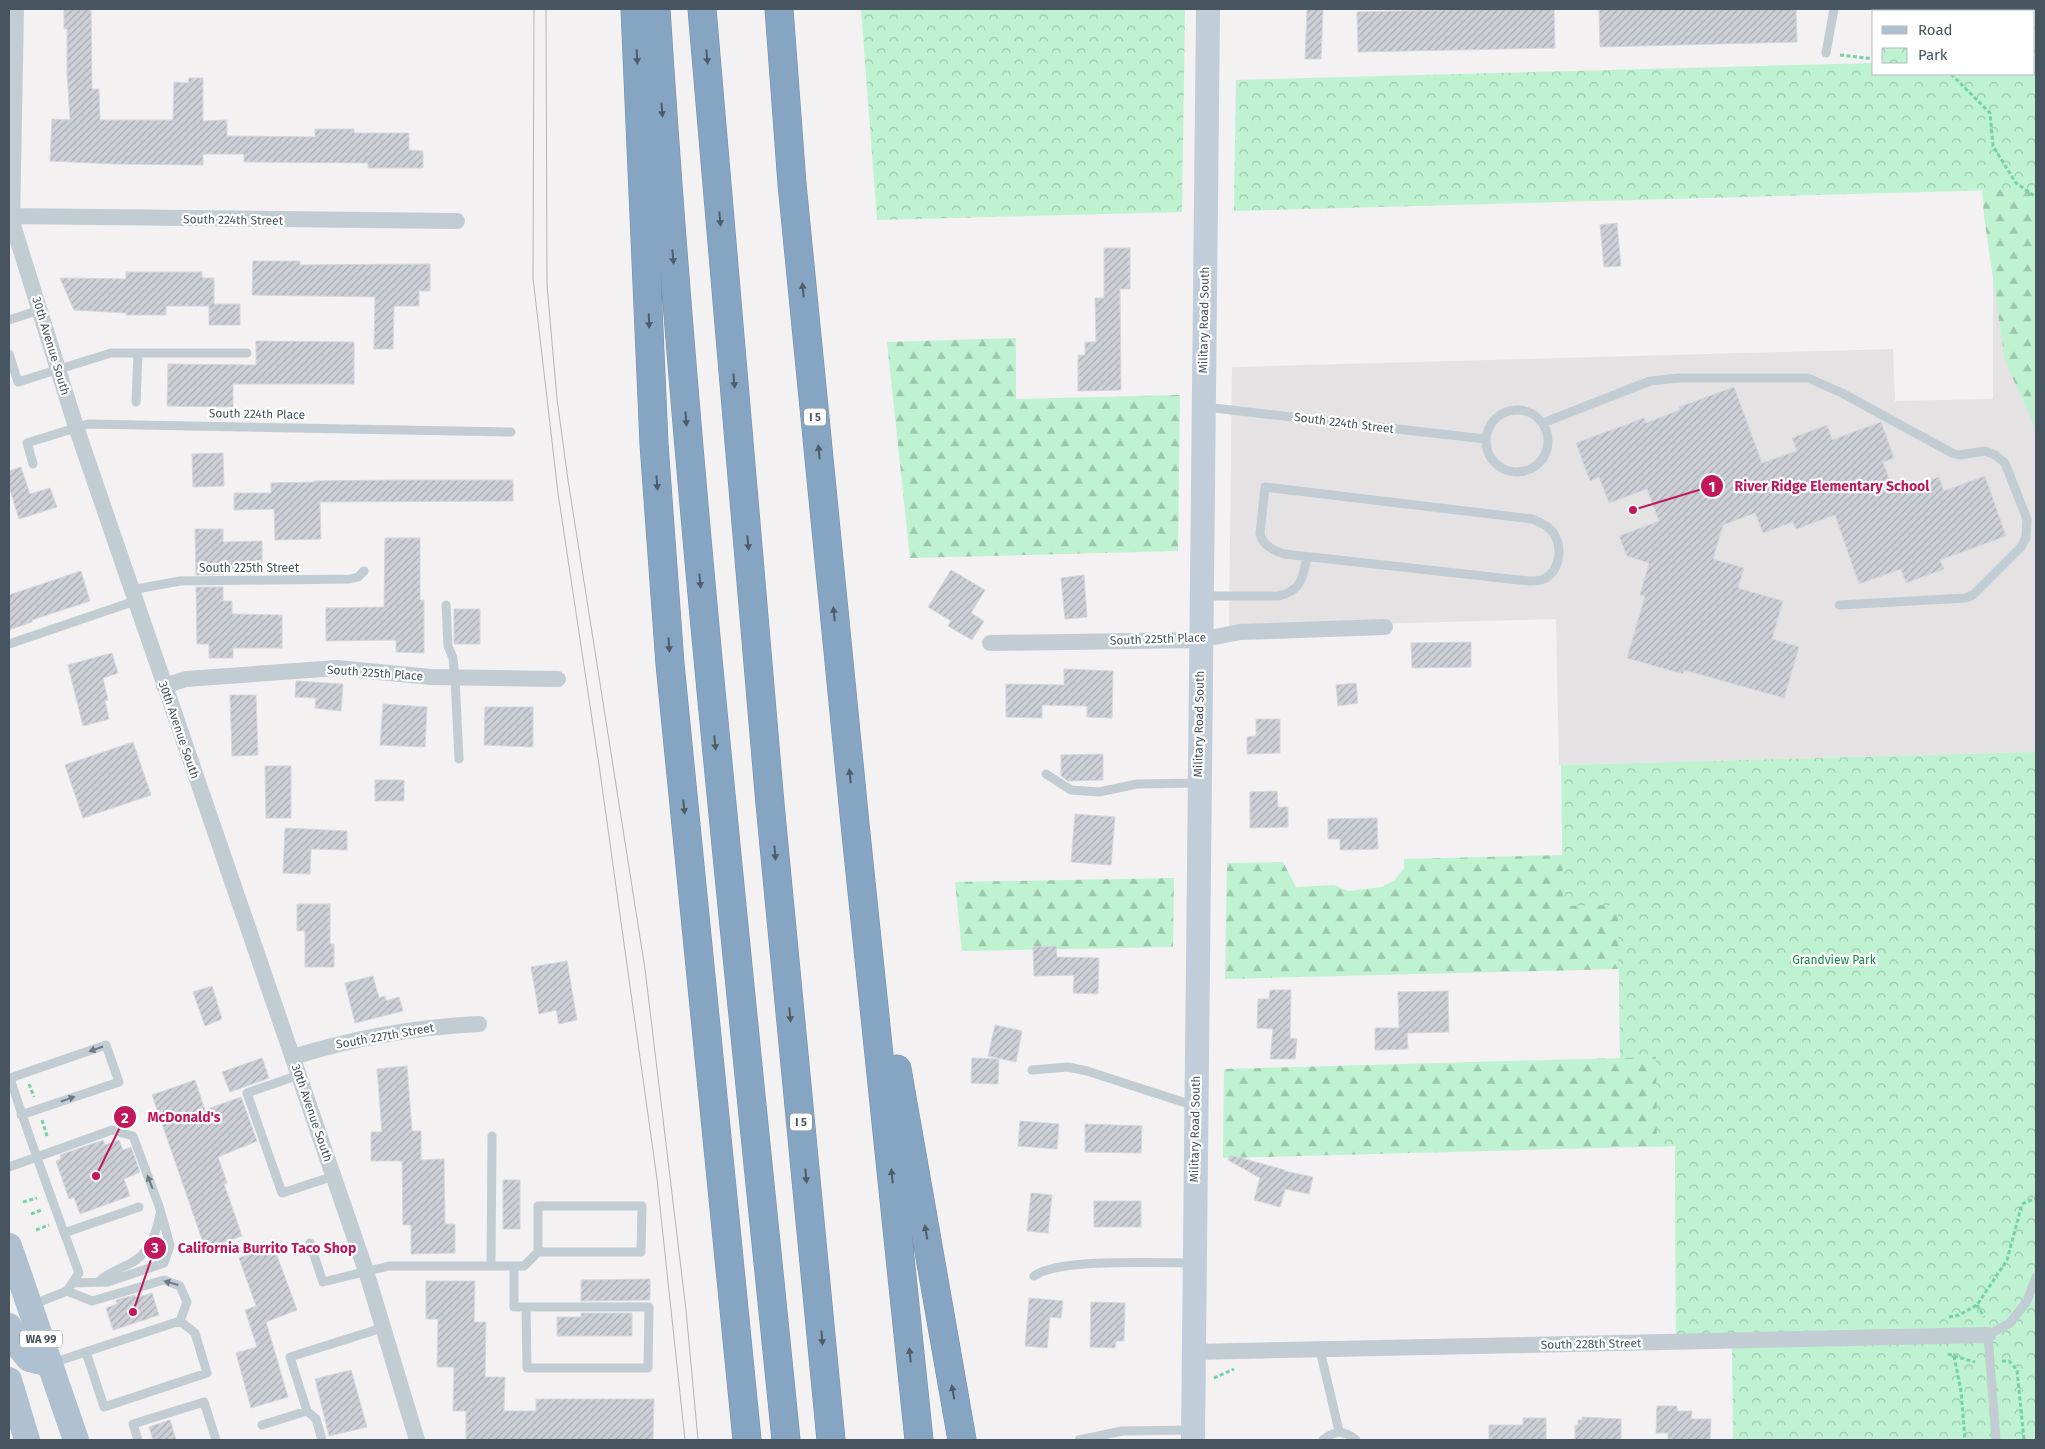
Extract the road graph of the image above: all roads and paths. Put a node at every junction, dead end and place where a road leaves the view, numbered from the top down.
1 (16, 9) edge
2 (635, 9) edge
3 (656, 9) edge
4 (702, 9) edge
5 (779, 9) edge
6 (1208, 9) edge
7 (1834, 9) edge
8 (1826, 53) joint
9 (1872, 59) edge
10 (1952, 75) edge
11 (2036, 197) edge
12 (10, 216) edge
13 (457, 221) dead end
14 (14, 248) edge
15 (40, 310) junction
16 (9, 320) edge
17 (138, 353) junction
18 (247, 353) dead end
19 (9, 354) edge
20 (58, 369) junction
21 (136, 402) dead end
22 (1203, 406) junction
23 (1543, 423) junction
24 (76, 427) junction
25 (512, 432) dead end
26 (1485, 439) junction
27 (33, 464) dead end
28 (1307, 558) junction
29 (364, 571) dead end
30 (133, 596) junction
31 (1201, 596) junction
32 (1839, 605) dead end
33 (446, 606) dead end
34 (1386, 627) dead end
35 (1200, 640) junction
36 (990, 643) dead end
37 (9, 644) edge
38 (455, 678) junction
39 (558, 679) dead end
40 (164, 686) junction
41 (459, 759) dead end
42 (1046, 774) dead end
43 (1199, 783) junction
44 (855, 824) junction
45 (479, 1024) dead end
46 (293, 1057) junction
47 (1032, 1070) dead end
48 (299, 1075) junction
49 (28, 1081) dead end
50 (35, 1100) dead end
51 (1196, 1106) junction
52 (21, 1115) junction
53 (42, 1120) dead end
54 (48, 1136) dead end
55 (492, 1136) dead end
56 (36, 1157) junction
57 (9, 1167) edge
58 (334, 1176) junction
59 (40, 1197) dead end
60 (2036, 1198) edge
61 (23, 1202) dead end
62 (139, 1207) dead end
63 (42, 1210) dead end
64 (161, 1212) junction
65 (31, 1214) dead end
66 (50, 1225) dead end
67 (36, 1230) dead end
68 (64, 1233) junction
69 (310, 1243) dead end
70 (9, 1246) edge
71 (538, 1252) junction
72 (1194, 1263) junction
73 (491, 1266) junction
74 (514, 1266) junction
75 (366, 1271) junction
76 (1034, 1276) dead end
77 (2036, 1277) edge
78 (98, 1282) junction
79 (70, 1287) junction
80 (1977, 1305) junction
81 (30, 1306) junction
82 (526, 1307) junction
83 (1984, 1317) dead end
84 (1942, 1318) dead end
85 (180, 1322) junction
86 (9, 1326) edge
87 (382, 1328) junction
88 (1988, 1335) junction
89 (1320, 1350) junction
90 (86, 1352) junction
91 (1193, 1352) junction
92 (1954, 1356) dead end
93 (1999, 1361) dead end
94 (1975, 1362) dead end
95 (49, 1364) junction
96 (9, 1380) edge
97 (1961, 1391) dead end
98 (14, 1411) edge
99 (307, 1412) junction
100 (262, 1425) dead end
101 (1339, 1431) junction
102 (1193, 1435) edge
103 (27, 1440) edge
104 (76, 1440) edge
105 (138, 1440) edge
106 (216, 1440) edge
107 (322, 1440) edge
108 (417, 1440) edge
109 (747, 1440) edge
110 (786, 1440) edge
111 (831, 1440) edge
112 (919, 1440) edge
113 (962, 1440) edge
114 (1079, 1440) edge
115 (1324, 1440) edge
116 (1356, 1440) edge
117 (1965, 1440) edge
118 (1996, 1440) edge
119 (2024, 1440) edge

1 - 12 street, 30th Avenue South
2 -> 109 highway
3 -> 110 highway
4 -> 111 highway, I 5
44 -> 5 highway, I 5
6 - 22 main road, Military Road South
7 - 8 lane
8 - 9 path
10 - 11 path
12 - 13 street, South 224th Street
12 - 14 street, 30th Avenue South
14 - 15 street, 30th Avenue South
15 - 16 lane
15 - 20 street, 30th Avenue South
17 - 18 lane
17 - 20 lane
17 - 21 lane
19 - 20 lane
20 - 24 street, 30th Avenue South
22 - 26 lane, South 224th Street
22 - 31 main road, Military Road South
23 - 26 lane
23 - 26 lane
23 - 32 lane
24 - 25 lane, South 224th Place
24 - 27 lane, South 224th Place
24 - 30 street, 30th Avenue South
28 - 28 lane
28 - 31 lane
29 - 30 lane, South 225th Street
30 - 37 lane, South 225th Street
30 - 40 street, 30th Avenue South
31 - 35 main road, Military Road South
33 - 38 lane
34 - 35 street, South 225th Place
35 - 36 street, South 225th Place
35 - 43 main road, Military Road South
38 - 39 street, South 225th Place
38 - 40 street, South 225th Place
38 - 41 lane
40 - 46 street, 30th Avenue South
42 - 43 lane
43 - 51 main road, Military Road South
112 -> 44 highway, I 5
113 -> 44 highway
45 - 46 street, South 227th Street
46 - 48 street, 30th Avenue South
47 - 51 lane
48 - 58 street, 30th Avenue South
48 - 58 lane
49 - 50 path
51 - 72 main road, Military Road South
52 -> 52 lane
52 - 56 lane
53 - 54 path
55 - 73 lane
56 - 57 lane
64 -> 56 lane
56 - 68 lane
58 - 75 street, 30th Avenue South
59 - 61 path
60 - 80 path
62 - 68 lane
63 - 65 path
64 - 78 lane
64 - 78 lane
66 - 67 path
68 - 79 lane
69 - 75 lane
70 - 81 main road, WA 99
71 - 71 lane
71 - 74 lane
72 - 76 lane
72 - 91 main road, Military Road South
73 - 74 lane
73 - 75 lane
74 - 82 lane
75 - 87 street, 30th Avenue South
77 - 88 lane
78 - 79 lane
79 - 81 lane
85 -> 79 lane
80 - 83 path
80 - 84 path
81 - 95 main road, WA 99
82 - 82 lane
85 - 90 lane
85 - 90 lane
86 - 95 main road
87 - 99 lane
87 - 108 street, 30th Avenue South
88 - 89 street, South 228th Street
88 - 118 lane
89 - 91 street, South 228th Street
89 - 101 lane
90 - 95 lane
91 - 102 main road, Military Road South
92 - 94 path
93 - 119 path
95 - 104 main road, WA 99
96 - 98 main road
97 - 117 path
98 - 103 main road
99 - 100 lane
99 - 107 lane
101 - 115 lane
101 - 116 lane
102 - 114 lane
105 - 106 lane

